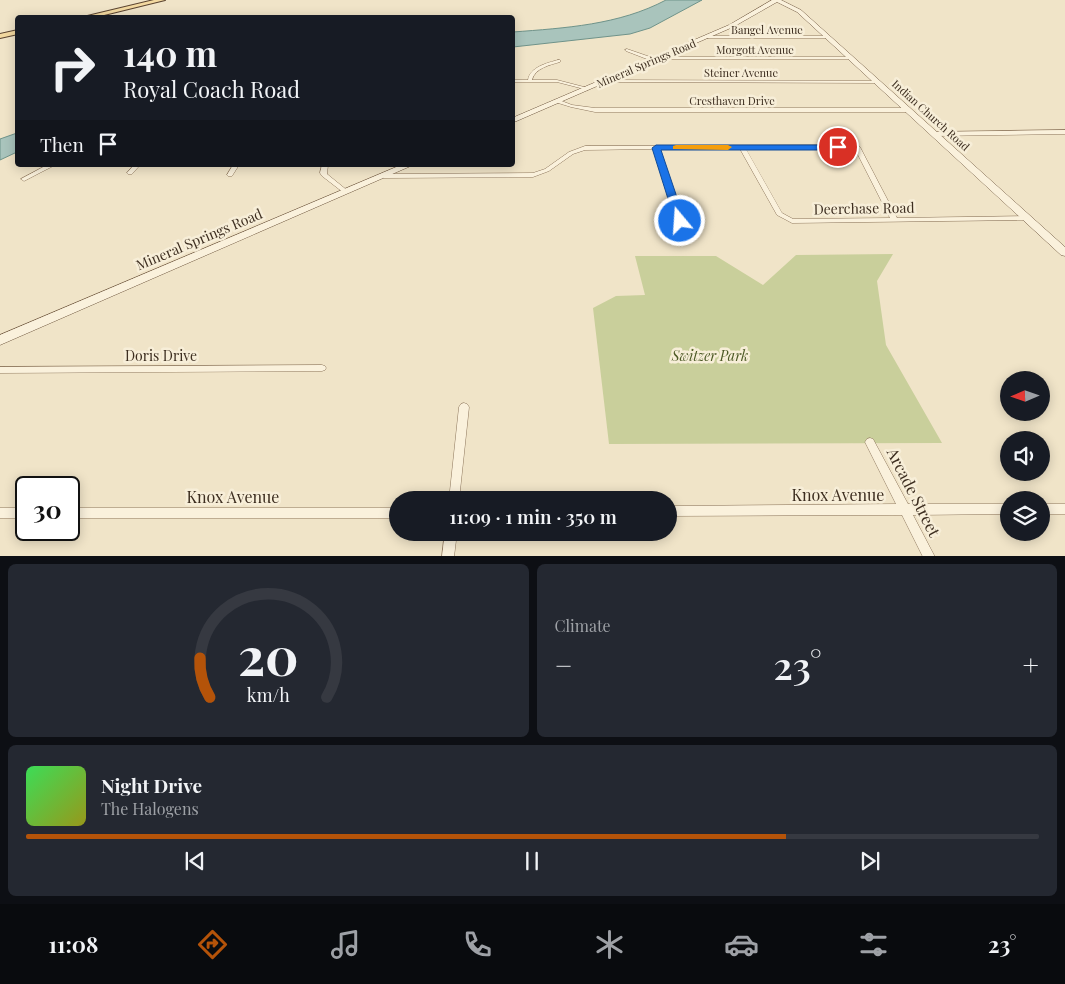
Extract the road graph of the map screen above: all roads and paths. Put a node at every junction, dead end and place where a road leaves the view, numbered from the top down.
1 (162, 0) edge
2 (777, 0) edge
3 (95, 15) edge
4 (15, 33) edge
5 (0, 36) edge
6 (706, 37) junction
7 (828, 37) junction
8 (627, 50) dead end
9 (851, 58) junction
10 (657, 59) junction
11 (558, 61) dead end
12 (530, 80) junction
13 (515, 81) edge
14 (604, 81) junction
15 (878, 82) junction
16 (586, 89) junction
17 (557, 101) junction
18 (908, 110) junction
19 (515, 120) edge
20 (1065, 132) edge
21 (934, 134) junction
22 (742, 147) junction
23 (656, 148) junction
24 (48, 167) edge
25 (135, 167) edge
26 (235, 167) edge
27 (324, 167) edge
28 (404, 167) edge
29 (130, 173) dead end
30 (230, 174) dead end
31 (384, 176) junction
32 (24, 179) dead end
33 (346, 192) junction
34 (1027, 218) junction
35 (894, 219) junction
36 (680, 221) dead end
37 (1065, 253) edge
38 (0, 340) edge
39 (322, 368) dead end
40 (0, 370) edge
41 (464, 407) dead end
42 (870, 442) dead end
43 (455, 491) edge
44 (905, 509) junction
45 (1000, 509) edge
46 (1050, 509) edge
47 (1065, 509) edge
48 (677, 511) edge
49 (0, 512) edge
50 (15, 512) edge
51 (80, 512) edge
52 (389, 512) edge
53 (450, 541) edge
54 (448, 556) edge
55 (929, 556) edge

1 - 3 main road
2 - 6 street, Mineral Springs Road
2 - 7 street, Indian Church Road
4 - 5 main road
6 - 7 street, Bangel Avenue
6 - 10 street, Mineral Springs Road
7 - 9 street, Indian Church Road
8 - 10 street
9 - 10 street, Morgott Avenue
9 - 15 street, Indian Church Road
10 - 14 street, Mineral Springs Road
11 - 12 street
12 - 13 street
12 - 16 street
14 - 15 street, Steiner Avenue
14 - 16 street, Mineral Springs Road
15 - 18 street, Indian Church Road
16 - 17 street, Mineral Springs Road
17 - 18 street, Cresthaven Drive
17 - 19 street, Mineral Springs Road
18 - 21 street, Indian Church Road
20 - 21 street
21 - 34 street, Indian Church Road
22 - 23 street
22 - 35 street, Deerchase Road
22 - 35 street
23 - 31 street
23 - 36 street
24 - 32 street
25 - 29 street
26 - 30 street
27 - 33 street
28 - 31 street, Mineral Springs Road
31 - 33 street, Mineral Springs Road
33 - 38 street, Mineral Springs Road
34 - 35 street, Deerchase Road
34 - 37 street, Indian Church Road
39 - 40 street, Doris Drive
41 - 43 street
42 - 44 street, Arcade Street
44 - 45 street, Knox Avenue
44 - 48 street, Knox Avenue
44 - 55 street, Arcade Street
46 - 47 street
49 - 50 street
51 - 52 street, Knox Avenue
53 - 54 street

